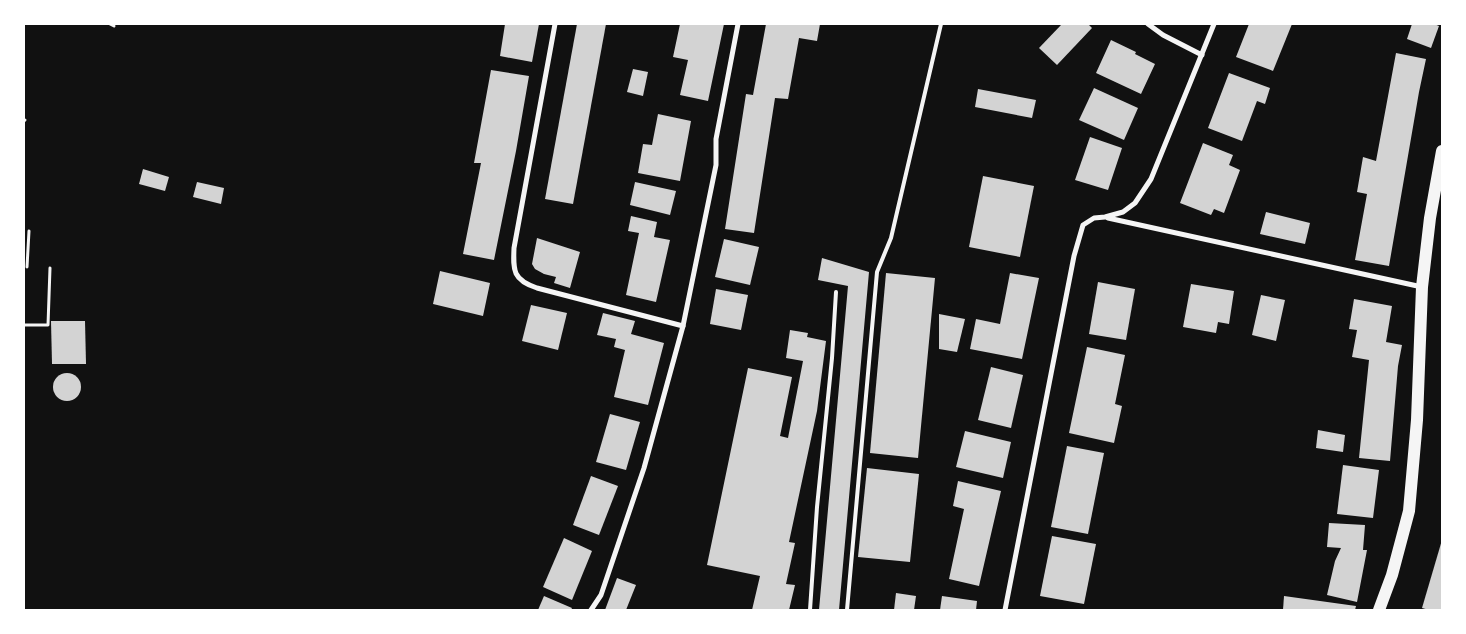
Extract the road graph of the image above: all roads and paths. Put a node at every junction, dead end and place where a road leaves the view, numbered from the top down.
1 (555, 24) edge
2 (738, 24) edge
3 (941, 24) edge
4 (1148, 24) edge
5 (1214, 24) edge
6 (1202, 55) junction
7 (1442, 151) edge
8 (1105, 217) junction
9 (29, 231) dead end
10 (27, 267) dead end
11 (50, 268) dead end
12 (1422, 287) junction
13 (836, 292) dead end
14 (24, 325) edge
15 (683, 326) junction
16 (591, 610) edge
17 (810, 610) edge
18 (847, 610) edge
19 (1005, 610) edge
20 (1379, 610) edge

1 - 15 street
2 - 15 street
3 - 18 lane
4 - 6 street
5 - 6 street
6 - 8 street
7 - 12 main road
8 - 12 street
8 - 19 street
9 - 10 path
11 - 14 path
12 - 20 main road
13 - 17 lane
15 - 16 street

